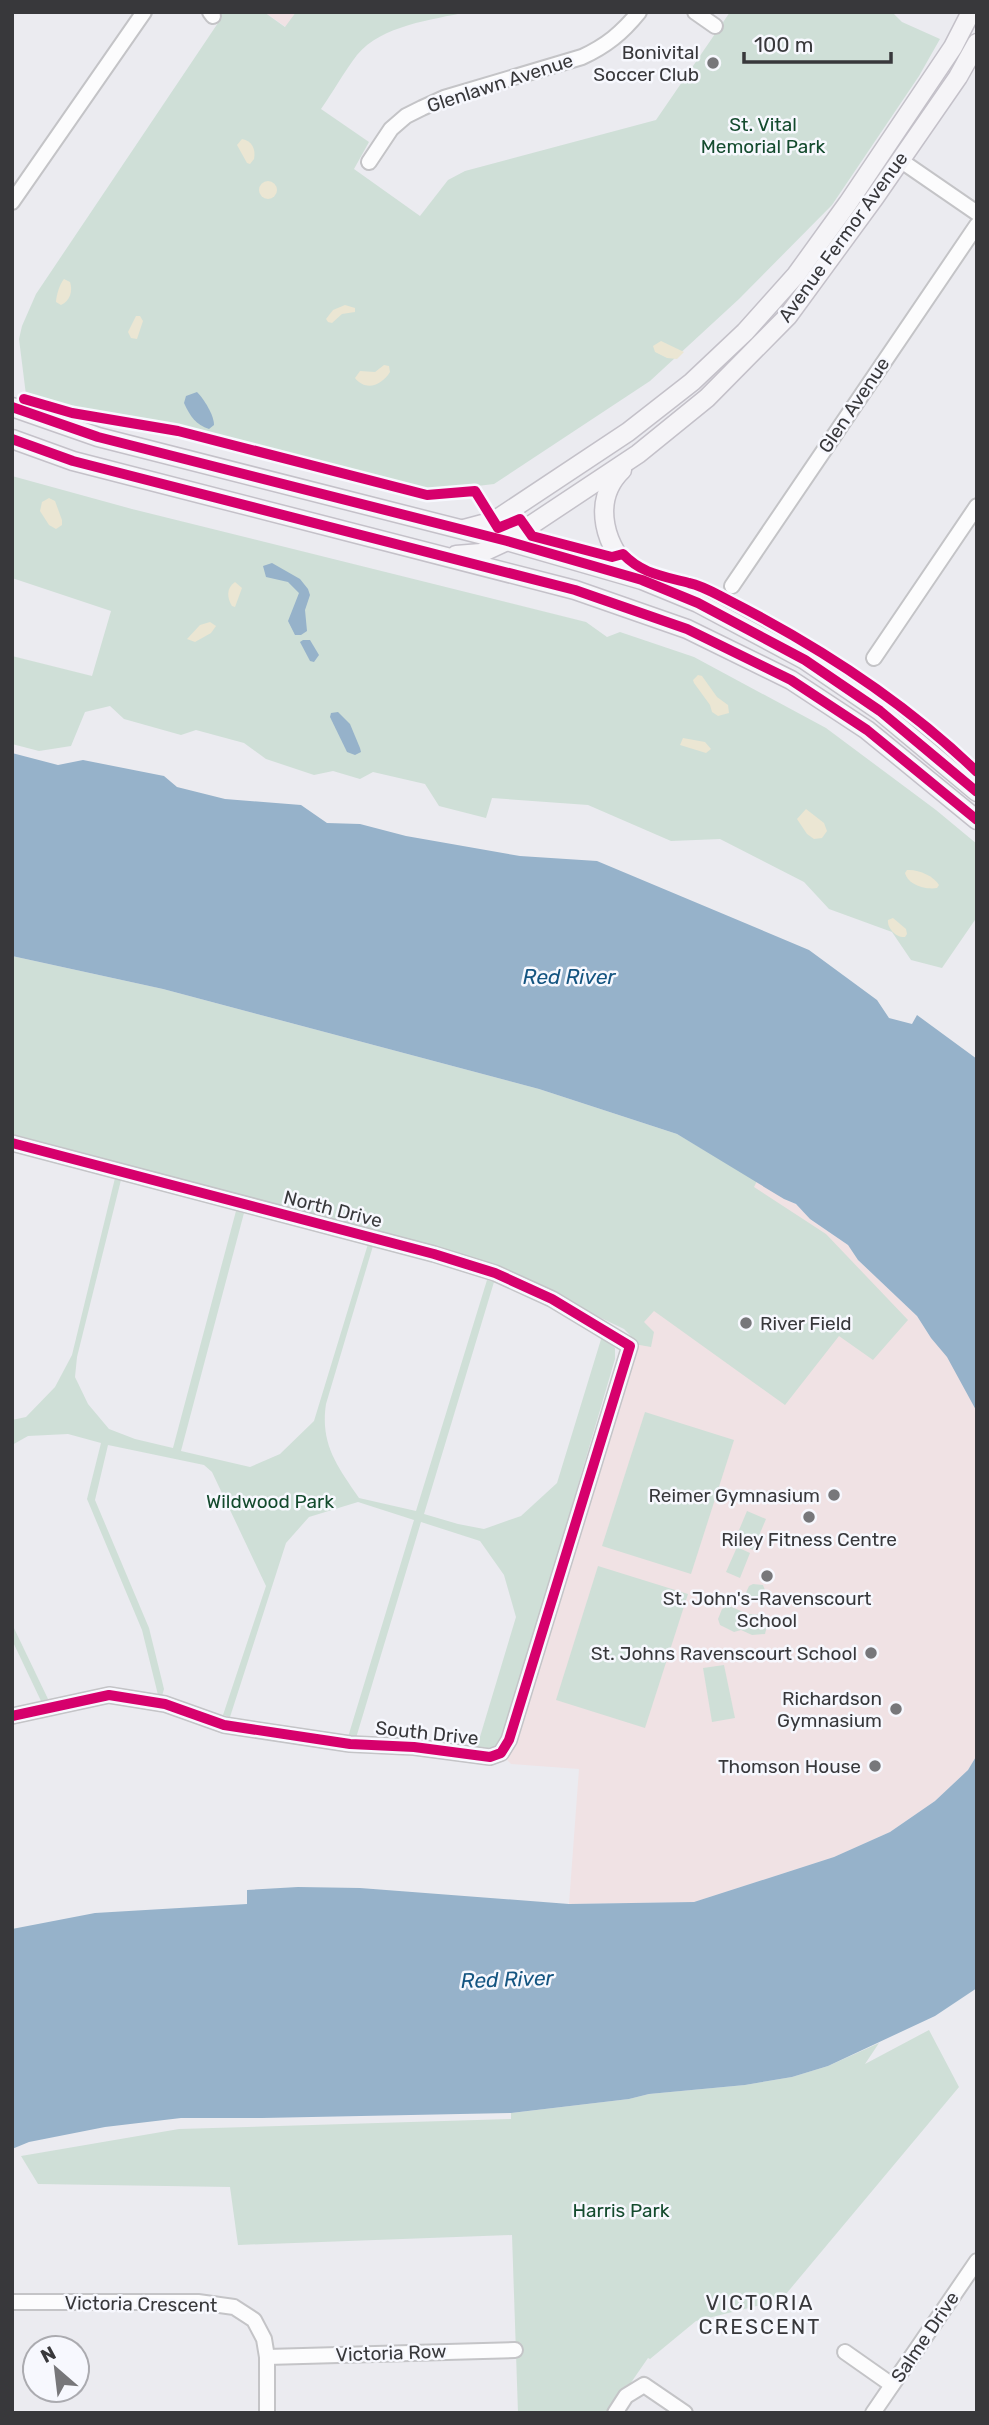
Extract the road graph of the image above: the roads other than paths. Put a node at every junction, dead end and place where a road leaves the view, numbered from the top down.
1 (144, 12) edge
2 (639, 12) edge
3 (695, 12) edge
4 (971, 12) edge
5 (715, 26) dead end
6 (977, 43) edge
7 (900, 160) junction
8 (369, 162) dead end
9 (12, 202) edge
10 (977, 213) edge
11 (977, 225) edge
12 (718, 359) junction
13 (724, 381) junction
14 (12, 407) edge
15 (12, 439) edge
16 (638, 454) junction
17 (977, 506) edge
18 (461, 530) junction
19 (507, 541) junction
20 (438, 556) junction
21 (642, 580) junction
22 (732, 586) dead end
23 (874, 658) dead end
24 (874, 706) junction
25 (859, 724) junction
26 (977, 792) edge
27 (977, 820) edge
28 (12, 1143) edge
29 (630, 1346) joint
30 (12, 1716) edge
31 (977, 2261) edge
32 (12, 2302) edge
33 (515, 2350) dead end
34 (845, 2352) dead end
35 (267, 2357) junction
36 (892, 2385) junction
37 (267, 2413) edge
38 (615, 2413) edge
39 (685, 2413) edge
40 (873, 2413) edge

1 - 9 street
2 - 8 street, Glenlawn Avenue
3 - 5 street
4 - 12 main road, Avenue Fermor Avenue
6 - 7 main road, Avenue Fermor Avenue
7 - 10 street
7 - 13 main road, Avenue Fermor Avenue
11 - 22 street, Glen Avenue
12 - 13 main road
12 - 18 main road, Avenue Fermor Avenue
13 - 16 main road, Avenue Fermor Avenue
14 - 18 main road
15 - 20 main road
16 - 19 main road, Avenue Fermor Avenue
16 - 21 main road
17 - 23 street
18 - 19 main road
19 - 20 main road, Avenue Fermor Avenue
19 - 21 main road
20 - 25 main road
21 - 24 main road
24 - 25 main road
24 - 26 main road
25 - 27 main road
28 - 29 street, North Drive
29 - 30 street, South Drive
31 - 36 street, Salme Drive
32 - 35 street, Victoria Crescent
33 - 35 street, Victoria Row
34 - 36 street
35 - 37 street, Victoria Crescent
36 - 40 street, Salme Drive
38 - 39 street

